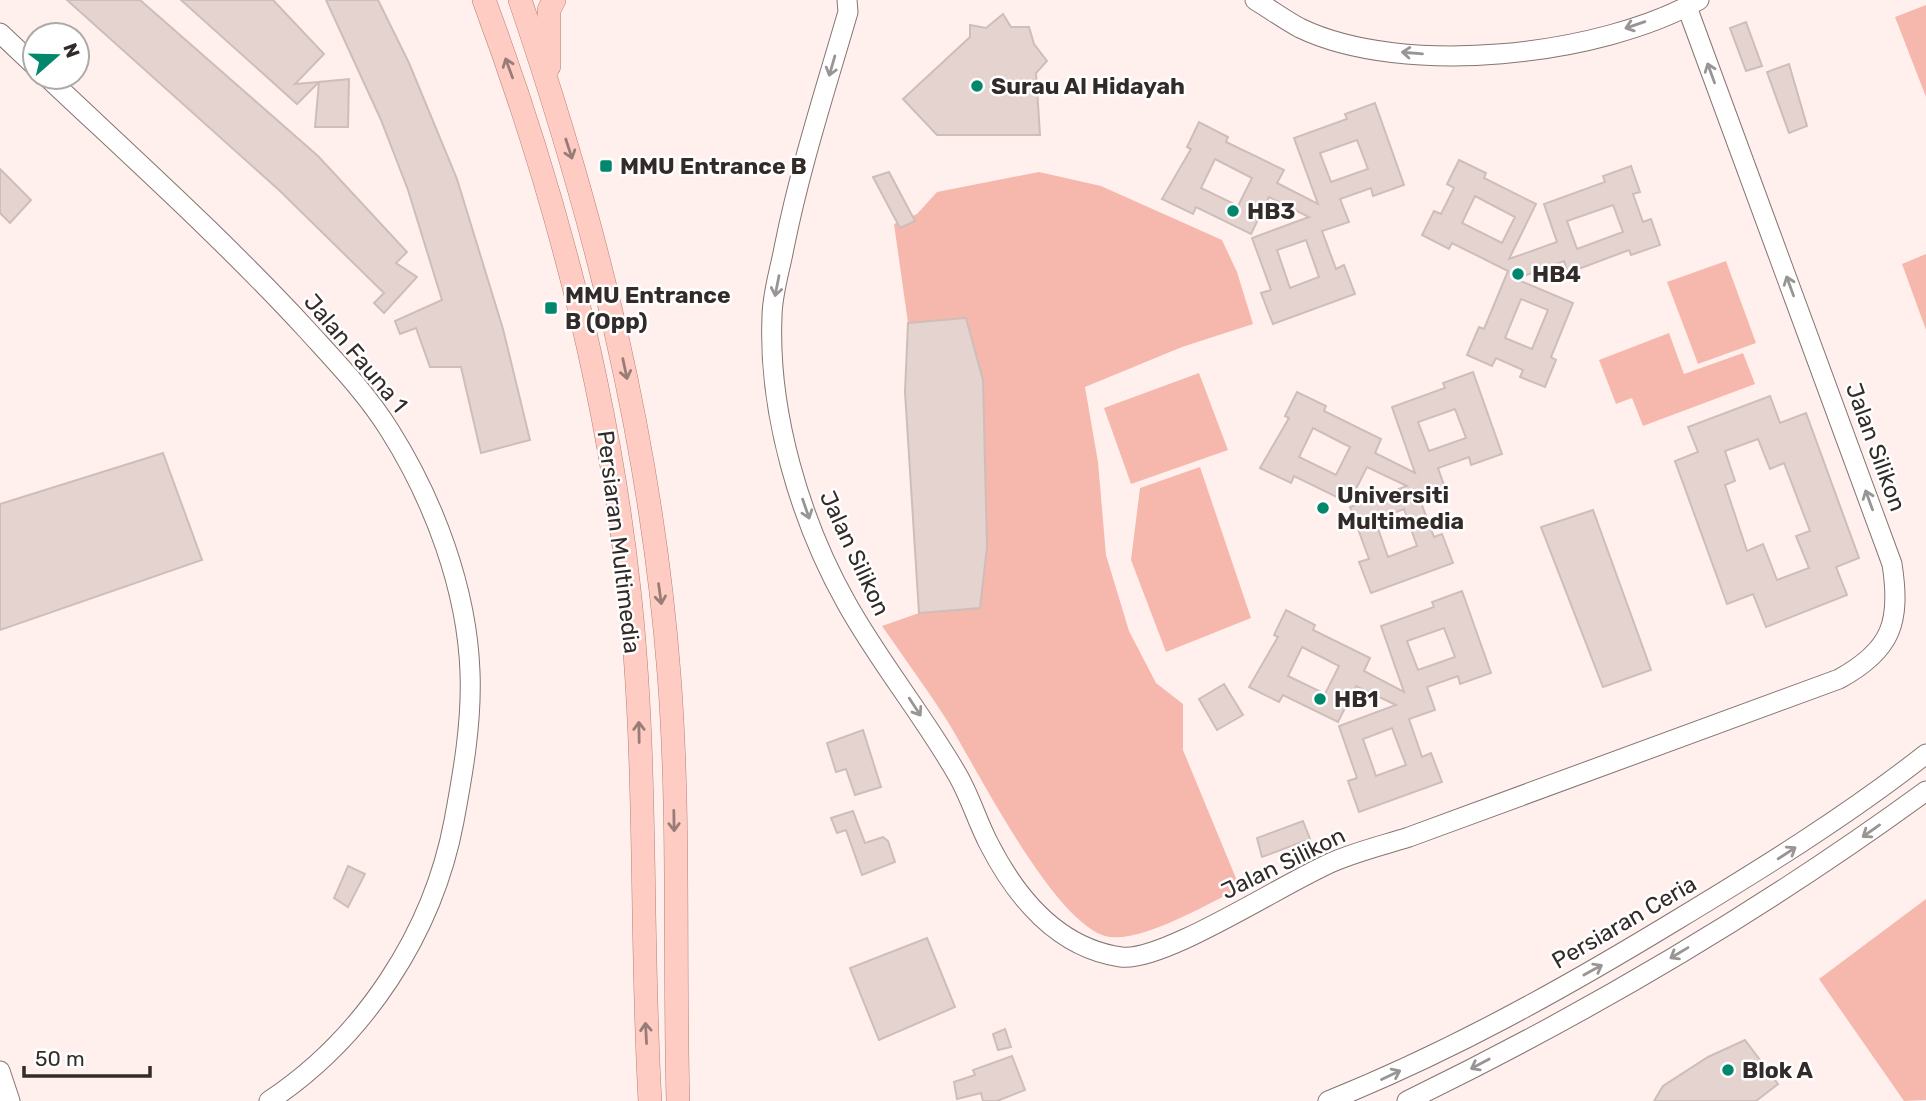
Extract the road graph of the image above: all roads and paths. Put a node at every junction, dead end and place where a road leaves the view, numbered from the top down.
1 (484, 0) edge
2 (520, 0) edge
3 (554, 0) edge
4 (848, 0) edge
5 (1255, 0) edge
6 (1693, 3) edge
7 (0, 33) edge
8 (21, 53) edge
9 (548, 83) junction
10 (62, 91) edge
11 (1926, 754) edge
12 (1926, 791) edge
13 (0, 1071) edge
14 (679, 1098) edge
15 (10, 1101) edge
16 (269, 1101) edge
17 (650, 1101) edge
18 (1328, 1101) edge
19 (1407, 1101) edge

17 -> 1 main road, Persiaran Multimedia
2 - 9 main road, Persiaran Multimedia
3 - 9 main road
4 -> 6 street, Jalan Silikon
6 -> 5 street
7 - 8 street
9 -> 14 main road, Persiaran Multimedia
10 - 16 street, Jalan Fauna 1
18 -> 11 street, Persiaran Ceria
12 -> 19 street
13 - 15 street

